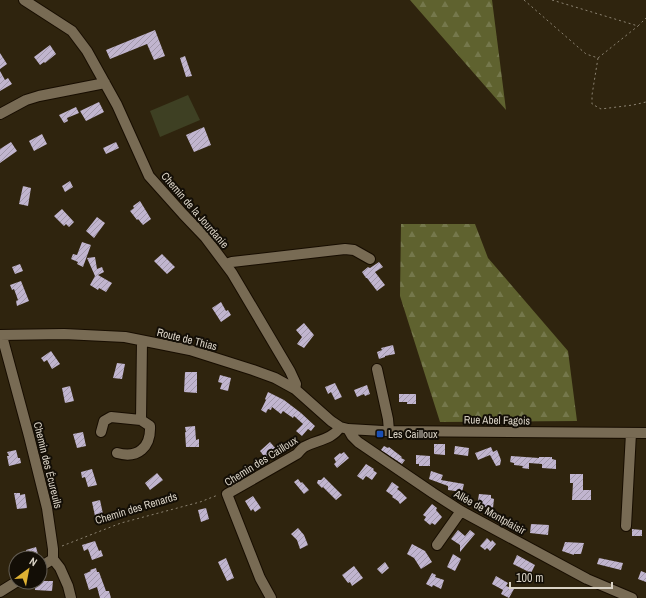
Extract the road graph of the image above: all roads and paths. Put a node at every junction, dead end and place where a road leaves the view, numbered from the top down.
1 (24, 0) edge
2 (524, 0) edge
3 (552, 0) edge
4 (646, 18) edge
5 (638, 26) junction
6 (598, 58) junction
7 (105, 83) junction
8 (646, 102) edge
9 (0, 114) edge
10 (370, 259) dead end
11 (226, 264) junction
12 (1, 335) edge
13 (142, 341) junction
14 (378, 369) dead end
15 (295, 390) junction
16 (141, 420) junction
17 (344, 428) junction
18 (389, 431) junction
19 (101, 432) dead end
20 (631, 433) junction
21 (646, 433) edge
22 (117, 454) dead end
23 (227, 494) junction
24 (460, 511) junction
25 (626, 526) dead end
26 (437, 545) dead end
27 (53, 554) junction
28 (48, 559) edge
29 (627, 597) edge
30 (71, 598) edge
31 (271, 598) edge

1 - 7 street, Chemin de la Jourdanie
2 - 6 path
3 - 5 path
4 - 5 path
5 - 6 path
6 - 8 path
7 - 9 street
7 - 11 street, Chemin de la Jourdanie
10 - 11 street
11 - 15 street, Chemin de la Jourdanie
12 - 13 street, Route de Thias
12 - 27 street, Chemin des Écureuils
13 - 15 street, Route de Thias
13 - 16 street
14 - 18 street
15 - 17 street, Route de Thias
16 - 19 street
16 - 22 street
17 - 18 street, Rue Abel Fagois
17 - 23 street, Chemin des Cailloux
17 - 24 street, Allée de Montplaisir
18 - 20 street, Rue Abel Fagois
20 - 21 street, Rue Abel Fagois
20 - 25 street
23 - 27 path, Chemin des Renards
23 - 31 street, Chemin des Cailloux
24 - 26 street
24 - 29 street, Allée de Montplaisir
27 - 28 street
27 - 30 street, Chemin des Écureuils

